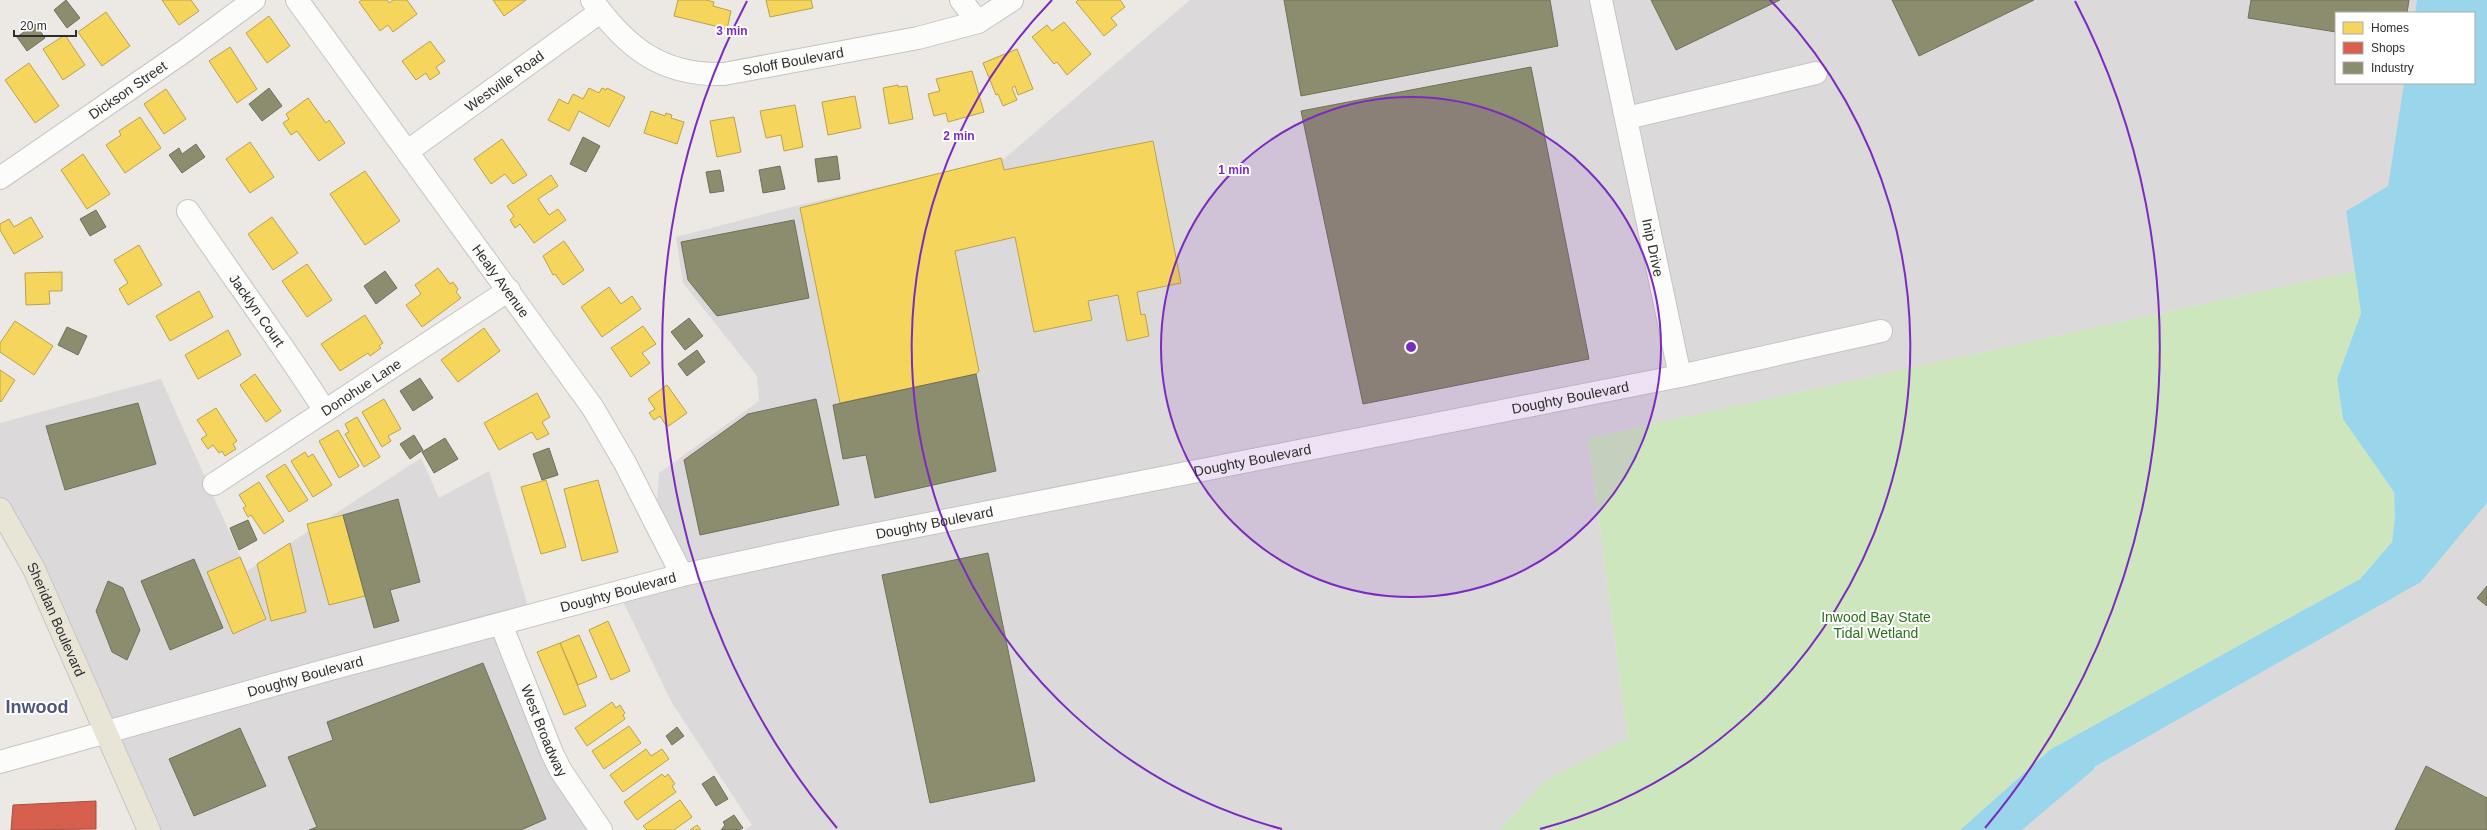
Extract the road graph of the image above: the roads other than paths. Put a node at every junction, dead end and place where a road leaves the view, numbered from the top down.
1 (254, 0) edge
2 (297, 0) edge
3 (962, 0) edge
4 (1012, 0) edge
5 (1601, 0) edge
6 (596, 6) edge
7 (978, 22) junction
8 (1816, 73) dead end
9 (1627, 118) junction
10 (408, 151) junction
11 (0, 178) edge
12 (188, 211) dead end
13 (509, 290) junction
14 (1881, 331) dead end
15 (1680, 376) junction
16 (325, 411) junction
17 (214, 484) dead end
18 (0, 509) edge
19 (682, 575) junction
20 (501, 624) junction
21 (106, 732) junction
22 (0, 762) edge
23 (149, 830) edge
24 (601, 830) edge

1 - 11 street, Dickson Street
2 - 10 street, Healy Avenue
3 - 7 street
4 - 7 street, Soloff Boulevard
5 - 9 street, Inip Drive
6 - 7 street, Soloff Boulevard
6 - 10 street, Westville Road
8 - 9 street
9 - 15 street, Inip Drive
10 - 13 street, Healy Avenue
12 - 16 street, Jacklyn Court
13 - 16 street, Donohue Lane
13 - 19 street, Healy Avenue
14 - 15 street, Doughty Boulevard
15 - 19 street, Doughty Boulevard
16 - 17 street, Donohue Lane
18 - 21 main road, Sheridan Boulevard
19 - 20 street, Doughty Boulevard
20 - 21 street, Doughty Boulevard
20 - 24 street, West Broadway
21 - 22 street, Doughty Boulevard
21 - 23 main road, Sheridan Boulevard

